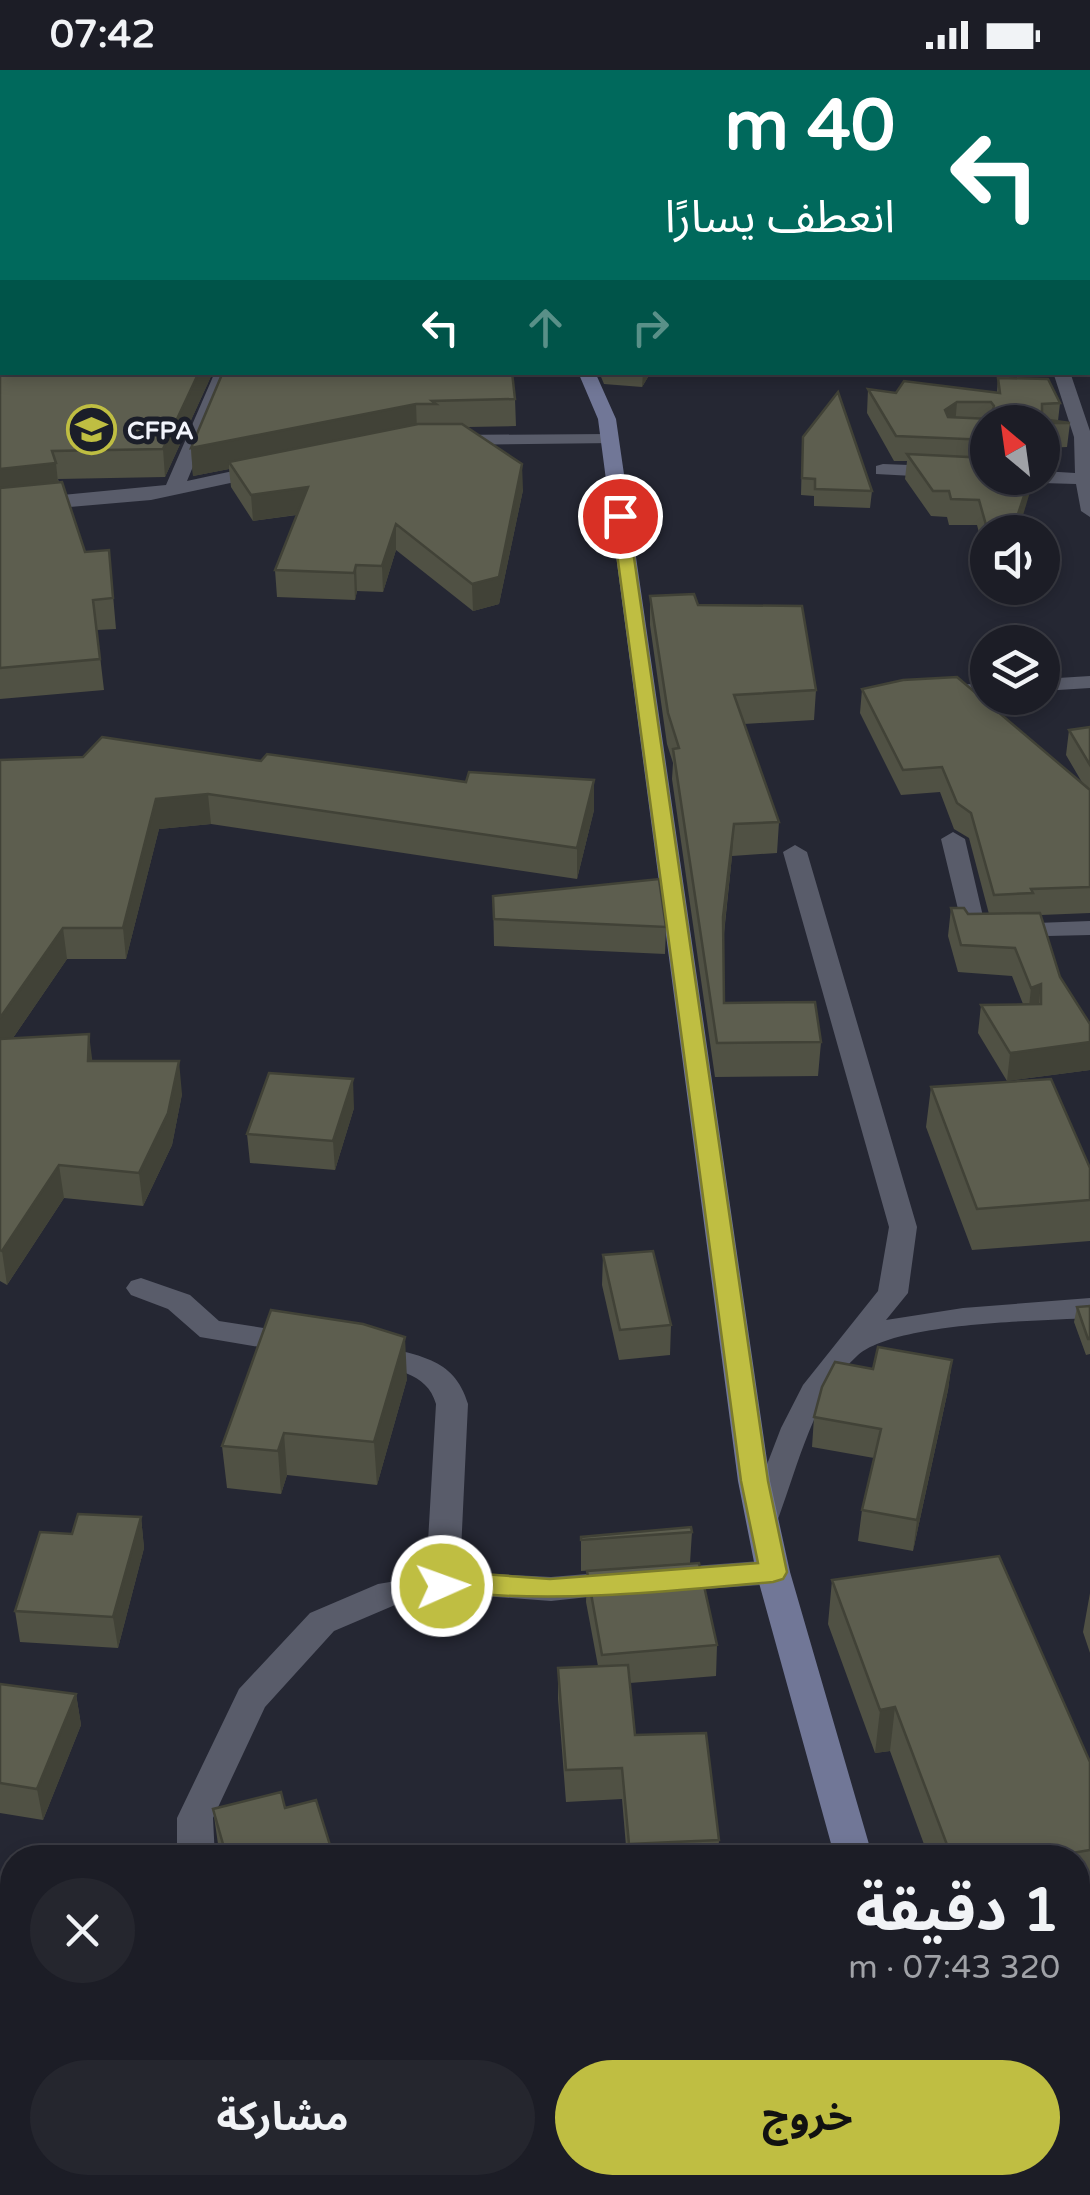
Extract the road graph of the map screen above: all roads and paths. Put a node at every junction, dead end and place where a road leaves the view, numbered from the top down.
1 (223, 375) edge
2 (587, 375) edge
3 (1062, 375) edge
4 (1060, 436) edge
5 (1087, 437) edge
6 (609, 438) junction
7 (437, 440) edge
8 (285, 466) edge
9 (883, 470) dead end
10 (970, 473) edge
11 (1060, 478) edge
12 (1084, 479) junction
13 (174, 490) junction
14 (0, 507) edge
15 (1090, 512) edge
16 (1090, 682) edge
17 (1060, 684) edge
18 (970, 690) edge
19 (919, 694) edge
20 (953, 838) dead end
21 (795, 852) dead end
22 (1090, 928) edge
23 (141, 1288) dead end
24 (1090, 1308) edge
25 (850, 1344) junction
26 (762, 1519) junction
27 (773, 1572) junction
28 (442, 1586) junction
29 (196, 1845) edge
30 (850, 1845) edge

1 - 13 street
2 - 6 main road
3 - 5 street
4 - 5 street
5 - 12 street
6 - 7 street
6 - 26 main road
8 - 13 street
9 - 10 street
11 - 12 street
12 - 15 street
13 - 14 street
16 - 17 street
18 - 19 street
20 - 22 street
21 - 25 street
23 - 28 street
24 - 25 street
25 - 26 street
26 - 27 main road
27 - 28 street
27 - 30 main road
28 - 29 street

